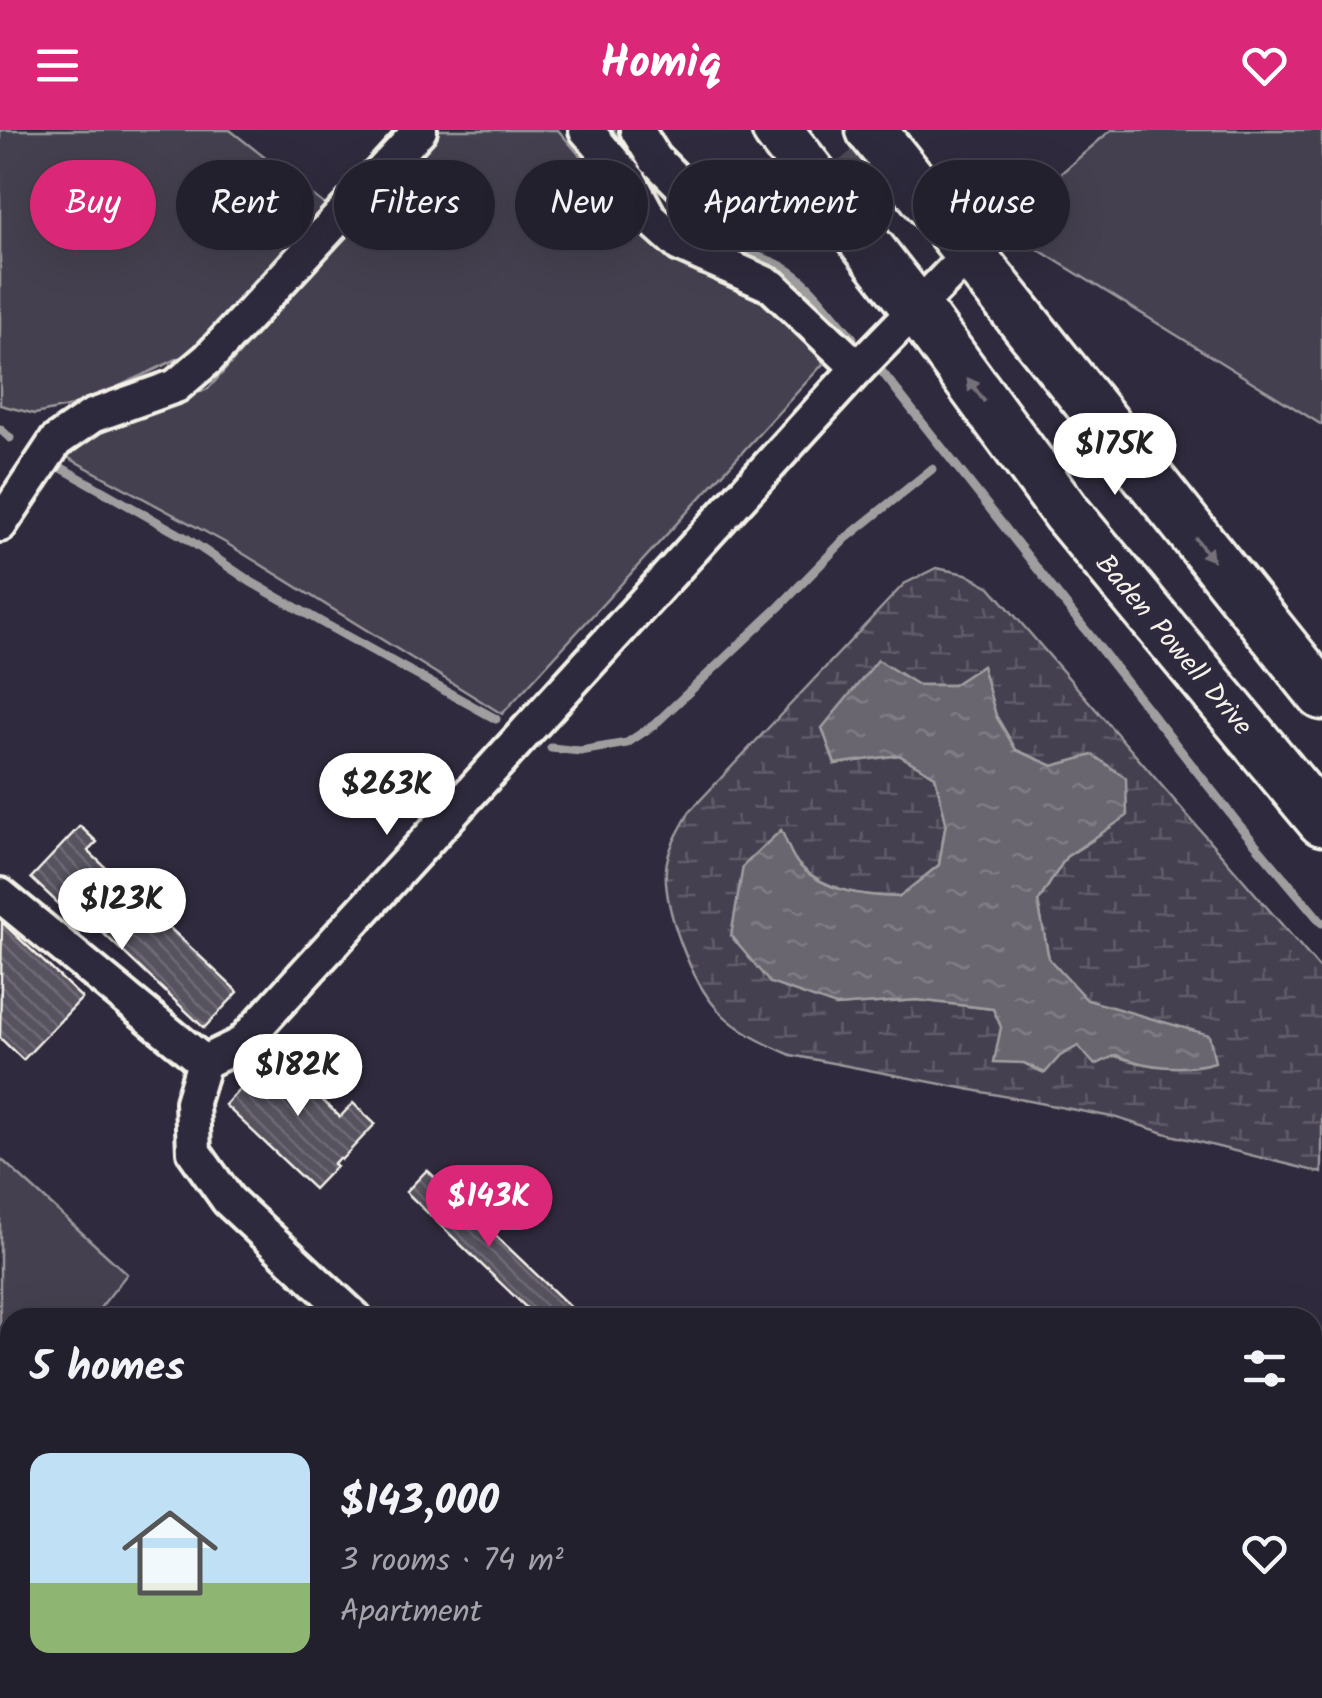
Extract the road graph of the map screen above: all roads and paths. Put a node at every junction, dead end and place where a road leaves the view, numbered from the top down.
1 (420, 130) edge
2 (586, 130) edge
3 (637, 130) edge
4 (777, 130) edge
5 (871, 130) edge
6 (668, 171) edge
7 (970, 252) junction
8 (916, 308) junction
9 (858, 368) junction
10 (0, 525) edge
11 (1322, 695) edge
12 (1322, 821) edge
13 (0, 895) edge
14 (204, 1062) junction
15 (345, 1308) edge

1 - 10 street
2 - 9 street
3 - 6 street
4 - 8 main road, Baden Powell Drive
5 - 7 main road
7 - 8 street
7 -> 11 main road
8 - 9 street
12 -> 8 main road, Baden Powell Drive
9 - 14 street
13 - 14 street
14 - 15 street

